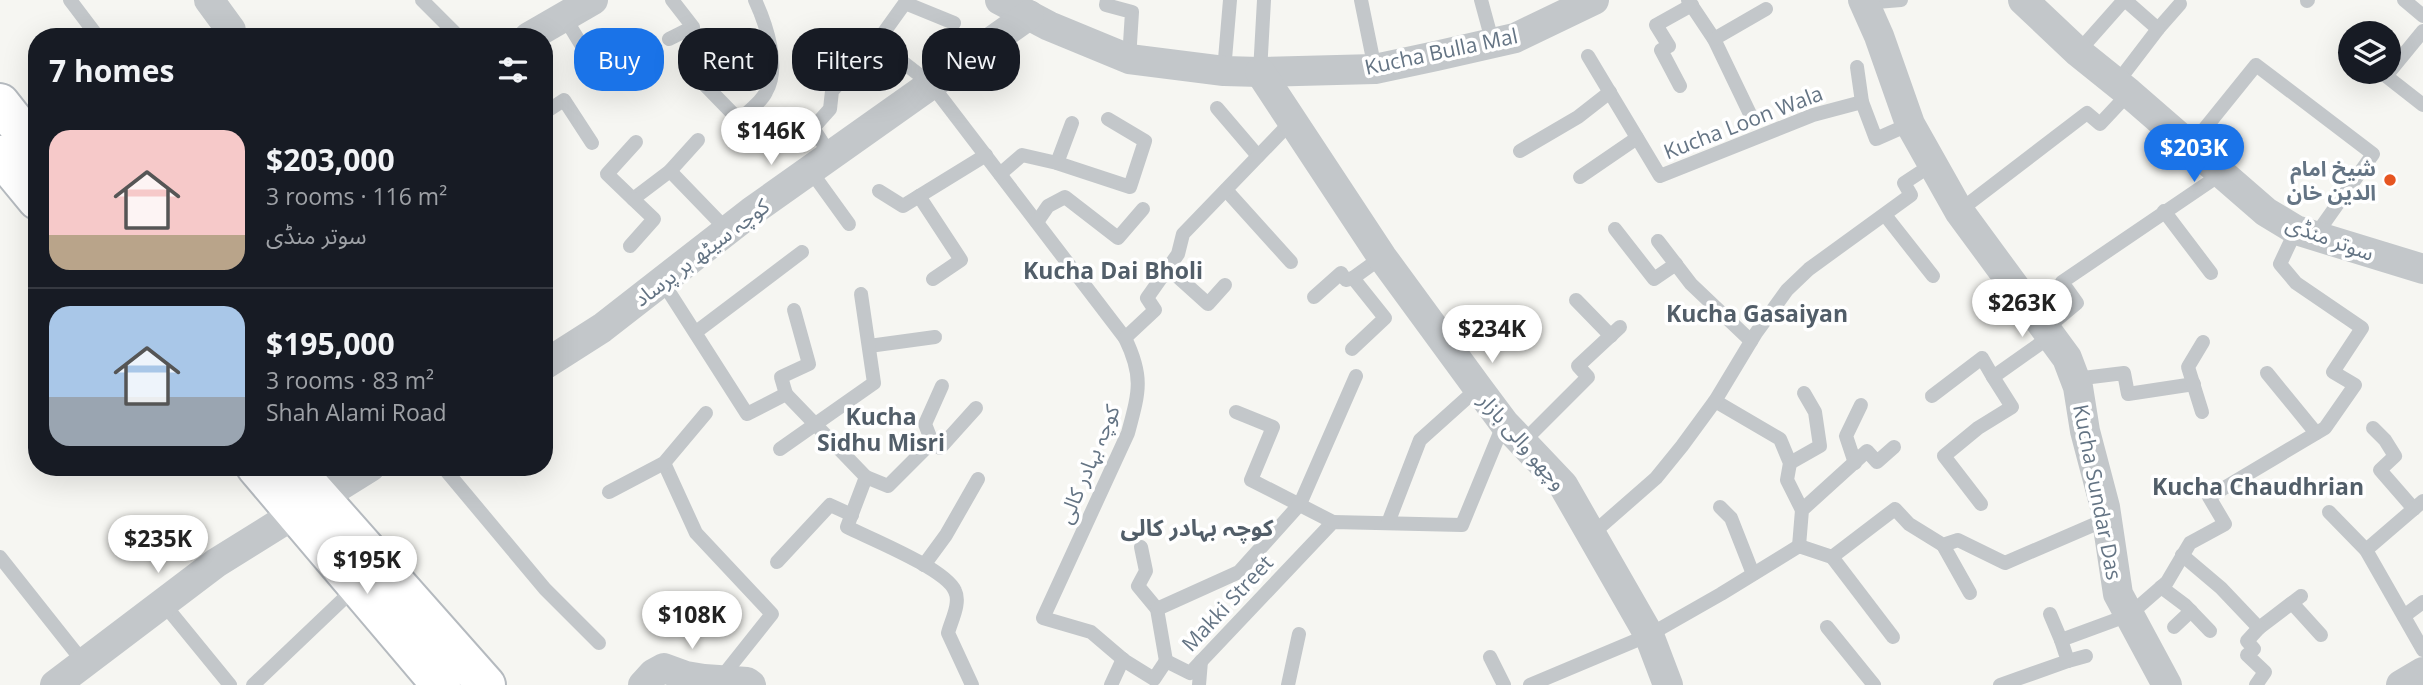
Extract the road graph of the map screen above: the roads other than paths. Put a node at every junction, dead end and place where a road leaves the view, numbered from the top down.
1 (70, 0) edge
2 (422, 0) edge
3 (593, 0) edge
4 (673, 0) edge
5 (755, 0) edge
6 (1000, 0) edge
7 (1107, 0) edge
8 (1230, 0) edge
9 (1264, 0) edge
10 (1361, 0) edge
11 (1480, 0) edge
12 (1594, 0) edge
13 (1901, 0) edge
14 (2023, 0) edge
15 (2125, 0) edge
16 (2404, 0) edge
17 (1864, 2) edge
18 (1690, 3) edge
19 (2180, 4) dead end
20 (1766, 9) dead end
21 (1029, 15) junction
22 (2423, 16) edge
23 (565, 18) junction
24 (954, 23) dead end
25 (91, 28) edge
26 (450, 28) edge
27 (546, 28) edge
28 (765, 28) edge
29 (887, 28) edge
30 (1011, 28) edge
31 (2158, 29) junction
32 (2423, 31) edge
33 (574, 33) edge
34 (669, 39) dead end
35 (1714, 39) junction
36 (1493, 44) junction
37 (2078, 52) junction
38 (1588, 56) dead end
39 (1129, 59) junction
40 (908, 66) edge
41 (1857, 67) dead end
42 (1374, 69) junction
43 (1224, 71) junction
44 (1261, 72) junction
45 (922, 77) edge
46 (1681, 86) dead end
47 (2123, 88) junction
48 (922, 90) edge
49 (710, 91) edge
50 (767, 91) edge
51 (832, 91) edge
52 (936, 91) edge
53 (1610, 92) junction
54 (1862, 102) junction
55 (0, 103) edge
56 (2423, 105) edge
57 (553, 107) edge
58 (1217, 108) dead end
59 (1751, 116) dead end
60 (1108, 119) dead end
61 (1292, 121) junction
62 (1072, 123) dead end
63 (1910, 124) junction
64 (1637, 138) junction
65 (28, 139) edge
66 (698, 140) dead end
67 (636, 142) dead end
68 (592, 143) dead end
69 (2189, 148) junction
70 (1520, 152) dead end
71 (0, 155) edge
72 (986, 155) junction
73 (1258, 156) junction
74 (821, 163) junction
75 (1057, 163) junction
76 (1933, 164) junction
77 (670, 171) junction
78 (1000, 174) junction
79 (2221, 174) junction
80 (1580, 177) dead end
81 (28, 189) edge
82 (1226, 190) junction
83 (879, 191) dead end
84 (919, 196) junction
85 (633, 199) junction
86 (1143, 209) dead end
87 (1959, 211) junction
88 (2164, 211) junction
89 (1885, 215) junction
90 (1037, 222) junction
91 (849, 224) dead end
92 (1615, 229) dead end
93 (728, 230) junction
94 (2305, 233) junction
95 (1658, 241) dead end
96 (630, 246) dead end
97 (802, 252) dead end
98 (1382, 257) junction
99 (1292, 262) dead end
100 (1676, 264) junction
101 (1168, 268) junction
102 (2423, 269) edge
103 (2211, 273) dead end
104 (1933, 276) dead end
105 (1353, 278) junction
106 (933, 279) dead end
107 (662, 281) junction
108 (1225, 285) dead end
109 (861, 294) dead end
110 (1314, 297) dead end
111 (1576, 300) dead end
112 (794, 310) dead end
113 (695, 332) junction
114 (2049, 332) junction
115 (935, 337) dead end
116 (1125, 338) junction
117 (1751, 341) junction
118 (2203, 342) dead end
119 (869, 345) junction
120 (1352, 349) dead end
121 (553, 359) edge
122 (2267, 373) dead end
123 (1356, 376) dead end
124 (1993, 377) junction
125 (2075, 379) junction
126 (2194, 384) junction
127 (942, 386) dead end
128 (1478, 388) junction
129 (1804, 393) dead end
130 (786, 394) junction
131 (1932, 396) dead end
132 (1715, 401) junction
133 (1861, 405) dead end
134 (976, 408) dead end
135 (1236, 412) dead end
136 (2202, 412) dead end
137 (706, 413) dead end
138 (815, 425) junction
139 (2373, 428) dead end
140 (1513, 432) junction
141 (2316, 433) junction
142 (932, 442) junction
143 (1894, 447) dead end
144 (780, 449) dead end
145 (664, 463) junction
146 (1790, 463) junction
147 (1855, 463) junction
148 (267, 476) edge
149 (296, 476) edge
150 (356, 476) edge
151 (451, 476) edge
152 (866, 477) junction
153 (978, 479) dead end
154 (609, 492) dead end
155 (1300, 504) junction
156 (1981, 504) dead end
157 (2418, 505) edge
158 (307, 507) junction
159 (1720, 507) dead end
160 (1802, 510) junction
161 (2329, 512) dead end
162 (852, 515) junction
163 (2107, 519) junction
164 (1333, 522) junction
165 (1388, 523) junction
166 (1592, 534) junction
167 (1943, 545) junction
168 (1799, 546) junction
169 (1141, 547) dead end
170 (2366, 550) junction
171 (2182, 555) junction
172 (1832, 556) junction
173 (0, 557) edge
174 (777, 562) dead end
175 (924, 565) junction
176 (1753, 574) junction
177 (356, 587) junction
178 (2161, 587) junction
179 (1970, 593) dead end
180 (2423, 602) edge
181 (163, 603) junction
182 (1157, 609) junction
183 (2191, 611) junction
184 (2050, 614) dead end
185 (2129, 615) junction
186 (2404, 616) junction
187 (2175, 627) dead end
188 (1827, 628) dead end
189 (2259, 628) junction
190 (2210, 631) dead end
191 (1300, 634) dead end
192 (1648, 635) junction
193 (2321, 635) dead end
194 (1893, 637) dead end
195 (2061, 639) junction
196 (599, 643) dead end
197 (2423, 650) edge
198 (2086, 656) dead end
199 (1490, 657) dead end
200 (1124, 659) junction
201 (1201, 661) junction
202 (2068, 661) junction
203 (1166, 662) junction
204 (85, 663) junction
205 (2423, 672) edge
206 (721, 678) junction
207 (2016, 682) edge
208 (55, 685) edge
209 (230, 685) edge
210 (253, 685) edge
211 (441, 685) edge
212 (486, 685) edge
213 (643, 685) edge
214 (751, 685) edge
215 (972, 685) edge
216 (1111, 685) edge
217 (1199, 685) edge
218 (1288, 685) edge
219 (1504, 685) edge
220 (1530, 685) edge
221 (1668, 685) edge
222 (1874, 685) edge
223 (2000, 685) edge
224 (2166, 685) edge
225 (2256, 685) edge
226 (2401, 685) edge

1 - 25 lane
2 - 26 lane
3 - 23 street
4 - 34 lane
5 - 28 lane
6 - 21 street, Kucha Bulla Mal
7 - 39 lane
8 - 43 lane
9 - 44 lane
10 - 42 lane
11 - 36 lane
12 - 36 street, Kucha Bulla Mal
13 - 17 lane
14 - 37 street, سوتر منڈی
15 - 31 lane
15 - 37 lane
16 - 22 lane
17 - 63 street, Kucha Sundar Das
18 - 35 lane
18 - 46 lane
19 - 31 lane
20 - 35 lane
21 - 30 street, کوچہ سیٹھ ہر پرساد
21 - 39 street, Kucha Bulla Mal
23 - 27 street
23 - 33 lane
24 - 29 lane
31 - 47 lane
32 - 56 lane
35 - 59 lane
36 - 42 street, Kucha Bulla Mal
37 - 47 street, سوتر منڈی
38 - 53 lane, Kucha Loon Wala
39 - 43 street, Kucha Bulla Mal
40 - 45 lane, کوچہ بہادر کالی
41 - 54 lane
42 - 44 street, Kucha Bulla Mal
43 - 44 street, Kucha Bulla Mal
44 - 61 street, وچھو والی بازار
47 - 69 street, سوتر منڈی
47 - 87 lane
48 - 74 street, کوچہ سیٹھ ہر پرساد
49 - 50 lane
51 - 74 lane
52 - 72 lane, کوچہ بہادر کالی
53 - 64 lane, Kucha Loon Wala
53 - 70 lane
54 - 63 lane
54 - 64 lane, Kucha Loon Wala
55 - 65 street
57 - 68 lane
58 - 73 lane
60 - 75 lane
61 - 73 lane
61 - 98 street, وچھو والی بازار
62 - 75 lane
63 - 76 street, Kucha Sundar Das
64 - 80 lane
66 - 77 lane
67 - 85 lane
69 - 79 street, سوتر منڈی
69 - 94 lane
71 - 81 street
72 - 78 lane, کوچہ بہادر کالی
72 - 84 lane
73 - 82 lane
74 - 91 lane
74 - 93 street, کوچہ سیٹھ ہر پرساد
75 - 78 lane
76 - 87 street, Kucha Sundar Das
76 - 89 lane
77 - 85 lane
77 - 93 lane
78 - 90 lane, کوچہ بہادر کالی
79 - 88 lane
79 - 94 street, سوتر منڈی
82 - 99 lane
82 - 101 lane
83 - 84 lane
84 - 106 lane
85 - 96 lane
86 - 90 lane
87 - 114 street, Kucha Sundar Das
88 - 103 lane
88 - 114 lane
89 - 104 lane
89 - 117 lane
90 - 116 lane, کوچہ بہادر کالی
92 - 100 lane
93 - 107 street, کوچہ سیٹھ ہر پرساد
94 - 102 street, سوتر منڈی
94 - 141 lane
95 - 100 lane
97 - 113 lane
98 - 105 lane
98 - 128 street, وچھو والی بازار
100 - 117 lane
101 - 108 lane
101 - 116 lane
105 - 110 lane
105 - 120 lane
107 - 113 lane
107 - 121 street, کوچہ سیٹھ ہر پرساد
109 - 119 lane
111 - 140 lane
112 - 130 lane
113 - 130 lane
114 - 124 lane
114 - 125 street, Kucha Sundar Das
115 - 119 lane
116 - 200 lane, کوچہ بہادر کالی
117 - 132 lane
118 - 126 lane
119 - 138 lane
122 - 141 lane
123 - 155 lane
124 - 131 lane
124 - 156 lane
125 - 126 lane
125 - 163 street, Kucha Sundar Das
126 - 136 lane
127 - 142 lane
128 - 140 street, وچھو والی بازار
128 - 165 lane
129 - 146 lane
130 - 138 lane
132 - 146 lane
132 - 166 lane
133 - 147 lane
134 - 142 lane
135 - 155 lane
137 - 145 lane
138 - 144 lane
138 - 152 lane
139 - 157 lane
140 - 165 lane
140 - 166 street, وچھو والی بازار
141 - 171 lane
142 - 152 lane
143 - 147 lane
145 - 154 lane
145 - 206 lane
146 - 160 lane
147 - 160 lane
148 - 158 street
149 - 158 street
150 - 158 street
151 - 196 lane
152 - 162 lane
153 - 175 lane
155 - 164 lane
155 - 182 lane
157 - 170 lane
158 - 177 street
158 - 181 street
158 - 212 street
159 - 176 lane
160 - 168 lane
161 - 170 lane
162 - 174 lane
162 - 175 lane
163 - 167 lane
163 - 185 street, Kucha Sundar Das
164 - 165 lane
164 - 201 lane, Makki Street
166 - 192 street, وچھو والی بازار
167 - 172 lane
167 - 179 lane
168 - 172 lane
168 - 176 lane
169 - 182 lane
170 - 186 lane
171 - 178 lane
171 - 189 lane
172 - 194 lane
173 - 204 lane
175 - 215 lane
176 - 192 lane
177 - 210 lane
177 - 211 street
178 - 183 lane
178 - 185 lane
180 - 186 lane
181 - 204 street
181 - 209 lane
182 - 203 lane
183 - 187 lane
183 - 190 lane
184 - 195 lane
185 - 195 lane
185 - 224 street, Kucha Sundar Das
186 - 197 lane
188 - 222 lane
189 - 193 lane
189 - 225 lane
191 - 218 lane
192 - 220 lane
192 - 221 street, وچھو والی بازار
195 - 202 lane
198 - 202 lane
199 - 219 lane
200 - 203 lane, Makki Street
200 - 216 lane
201 - 203 lane, Makki Street
201 - 217 lane
202 - 207 lane
204 - 208 street
205 - 226 street
206 - 213 street
206 - 214 street
207 - 223 lane

